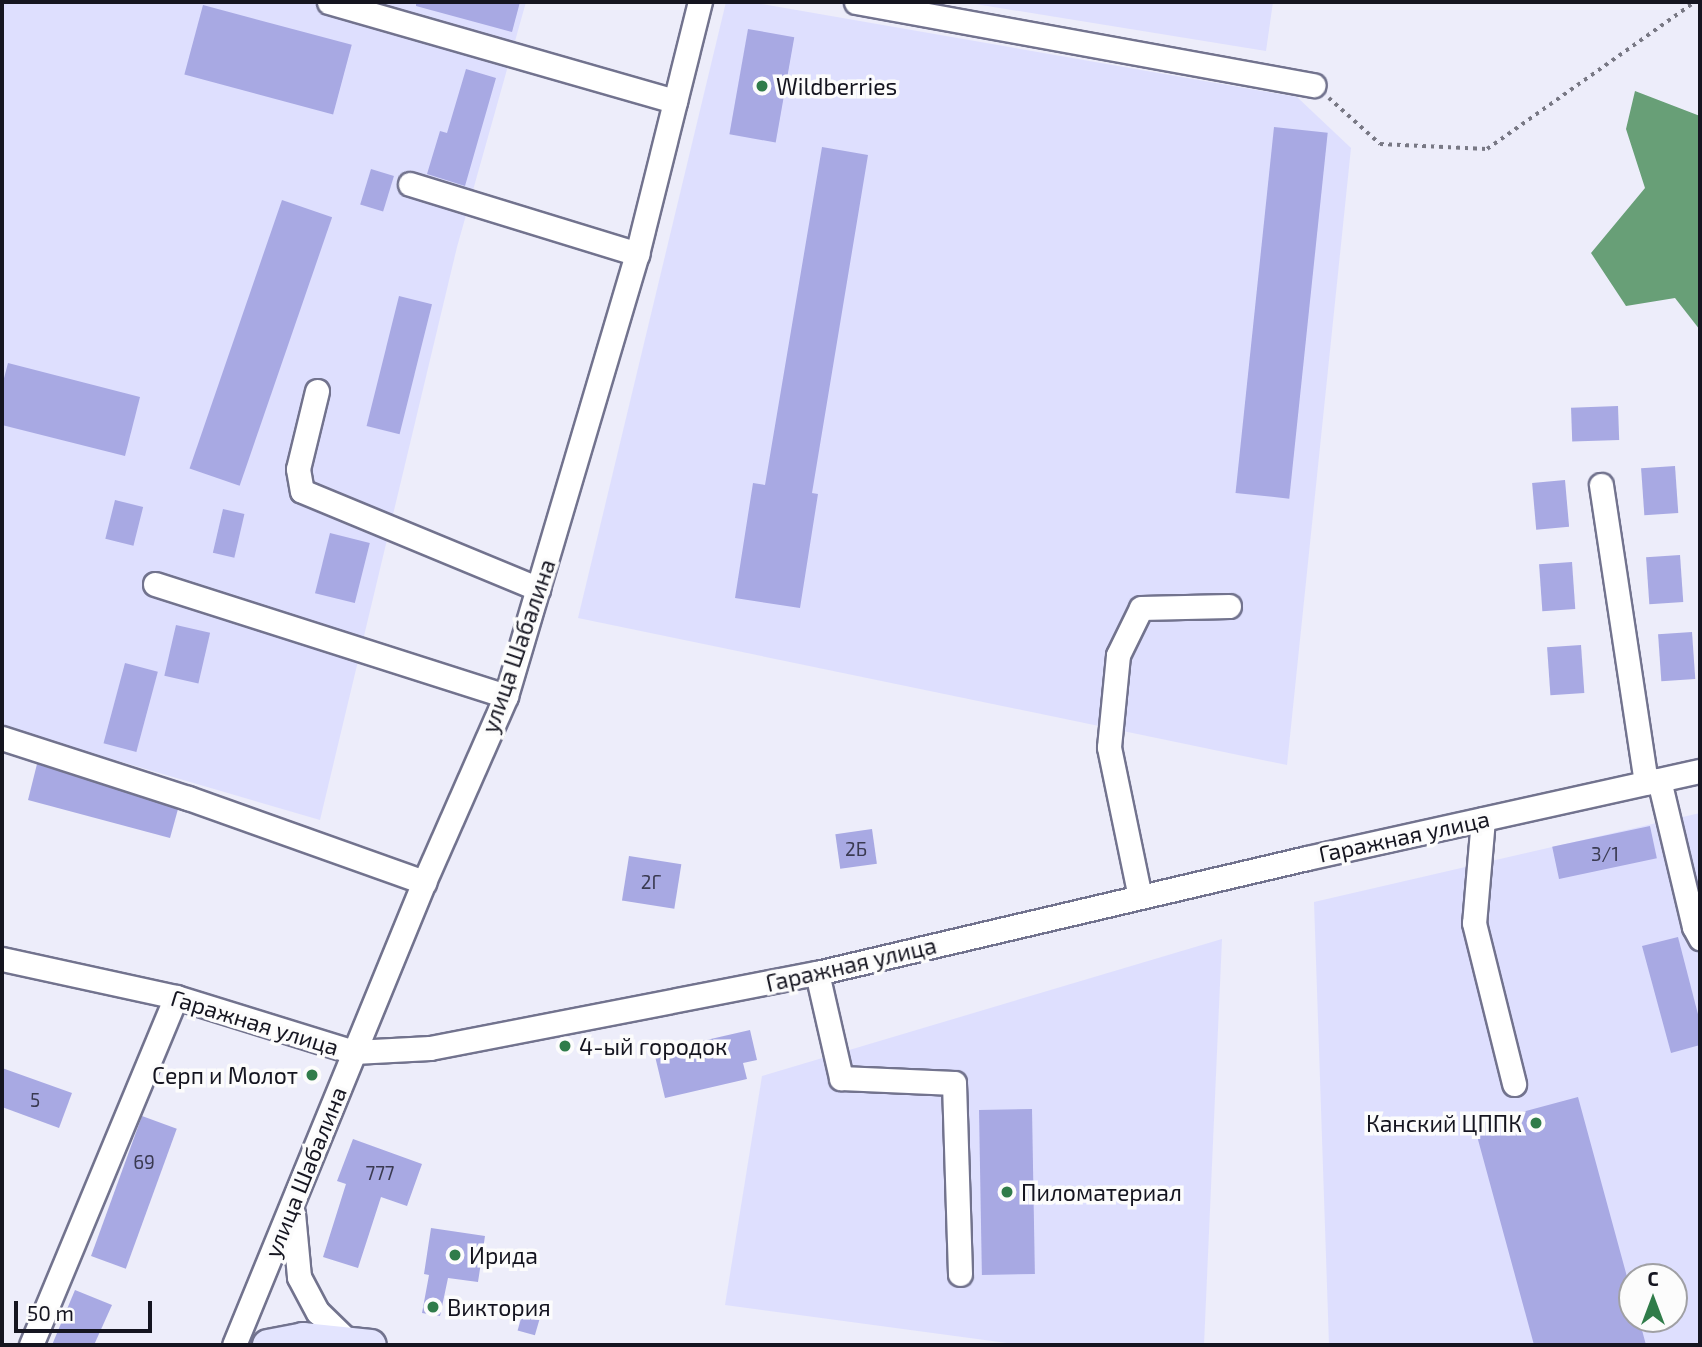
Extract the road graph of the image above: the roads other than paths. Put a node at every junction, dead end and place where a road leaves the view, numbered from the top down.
1 (329, 2) edge
2 (700, 2) edge
3 (856, 2) edge
4 (1314, 85) road end
5 (675, 100) junction
6 (410, 184) dead end
7 (637, 254) junction
8 (317, 391) dead end
9 (1601, 485) dead end
10 (155, 584) dead end
11 (539, 589) junction
12 (1229, 606) dead end
13 (506, 696) junction
14 (2, 738) edge
15 (1700, 771) edge
16 (1653, 782) junction
17 (1483, 819) junction
18 (424, 882) junction
19 (1140, 897) junction
20 (1700, 938) edge
21 (2, 959) edge
22 (817, 973) junction
23 (176, 997) junction
24 (354, 1052) junction
25 (1514, 1084) dead end
26 (293, 1202) junction
27 (960, 1273) dead end
28 (360, 1343) edge
29 (32, 1345) edge
30 (234, 1345) edge
31 (268, 1345) edge

1 - 5 street
2 - 5 street, улица Шабалина
3 - 4 street
5 - 7 street, улица Шабалина
6 - 7 street
7 - 11 street, улица Шабалина
8 - 11 street
9 - 16 street
10 - 13 street
11 - 13 street, улица Шабалина
12 - 19 street
13 - 18 street, улица Шабалина
14 - 18 street
15 - 16 street, Гаражная улица
16 - 17 street, Гаражная улица
16 - 20 street
17 - 19 street, Гаражная улица
17 - 25 street
18 - 24 street, улица Шабалина
19 - 22 street, Гаражная улица
21 - 23 street, Гаражная улица
22 - 24 street, Гаражная улица
22 - 27 street
23 - 24 street, Гаражная улица
23 - 29 street
24 - 26 street, улица Шабалина
26 - 28 street
26 - 30 street, улица Шабалина
28 - 31 main road

